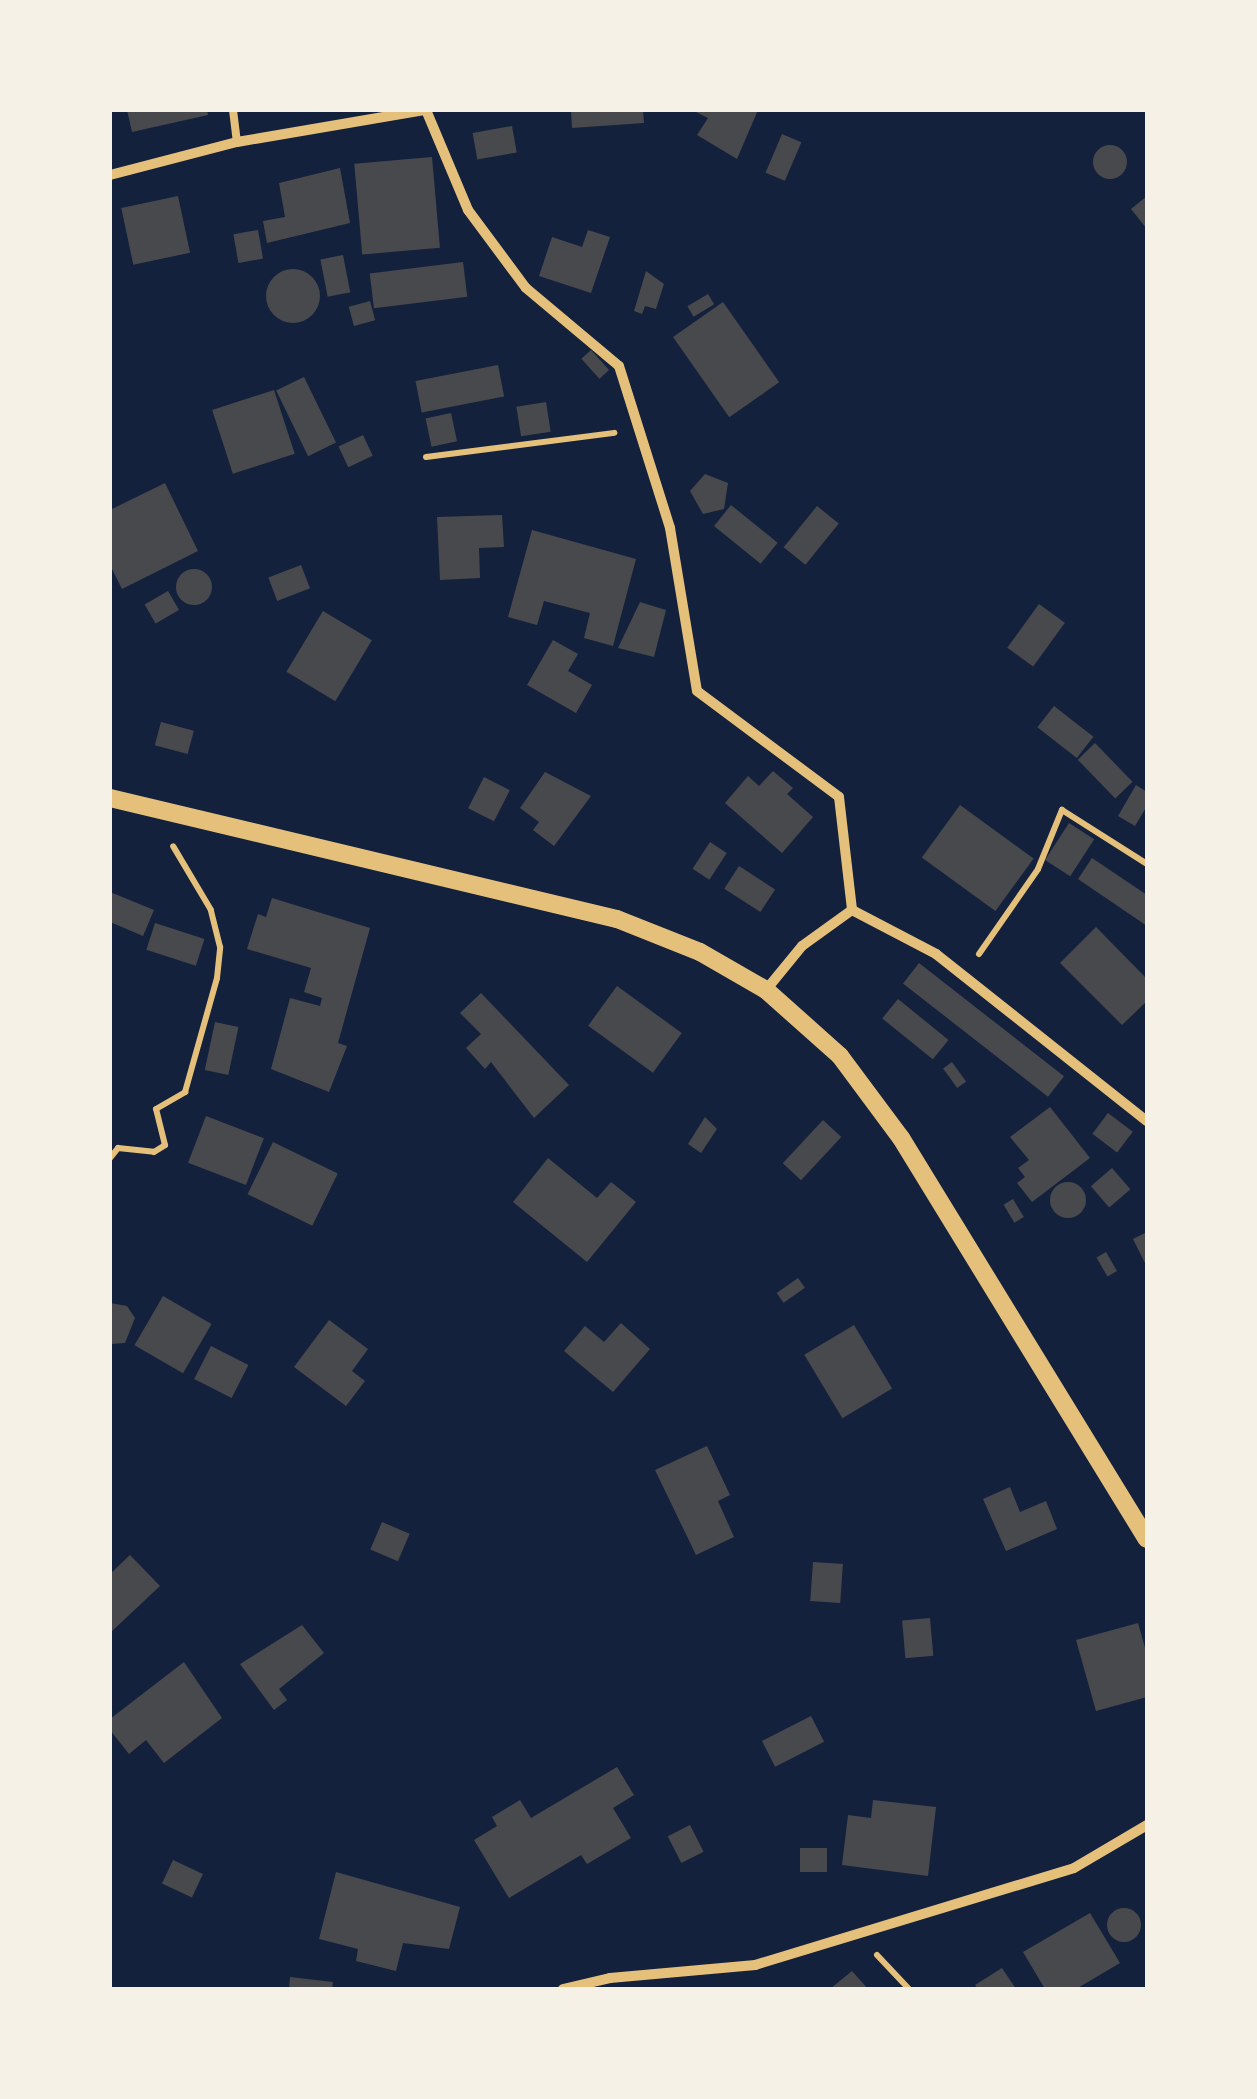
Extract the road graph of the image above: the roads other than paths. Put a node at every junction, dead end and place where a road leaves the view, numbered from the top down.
1 (233, 110) edge
2 (425, 110) edge
3 (236, 142) junction
4 (110, 175) edge
5 (110, 798) edge
6 (852, 910) junction
7 (766, 990) junction
8 (1147, 1121) edge
9 (1147, 1540) edge
10 (1147, 1825) edge
11 (563, 1989) edge

1 - 3 lane
2 - 3 street
2 - 6 street
3 - 4 street
5 - 7 street
6 - 7 street
6 - 8 street
7 - 9 street
10 - 11 street

